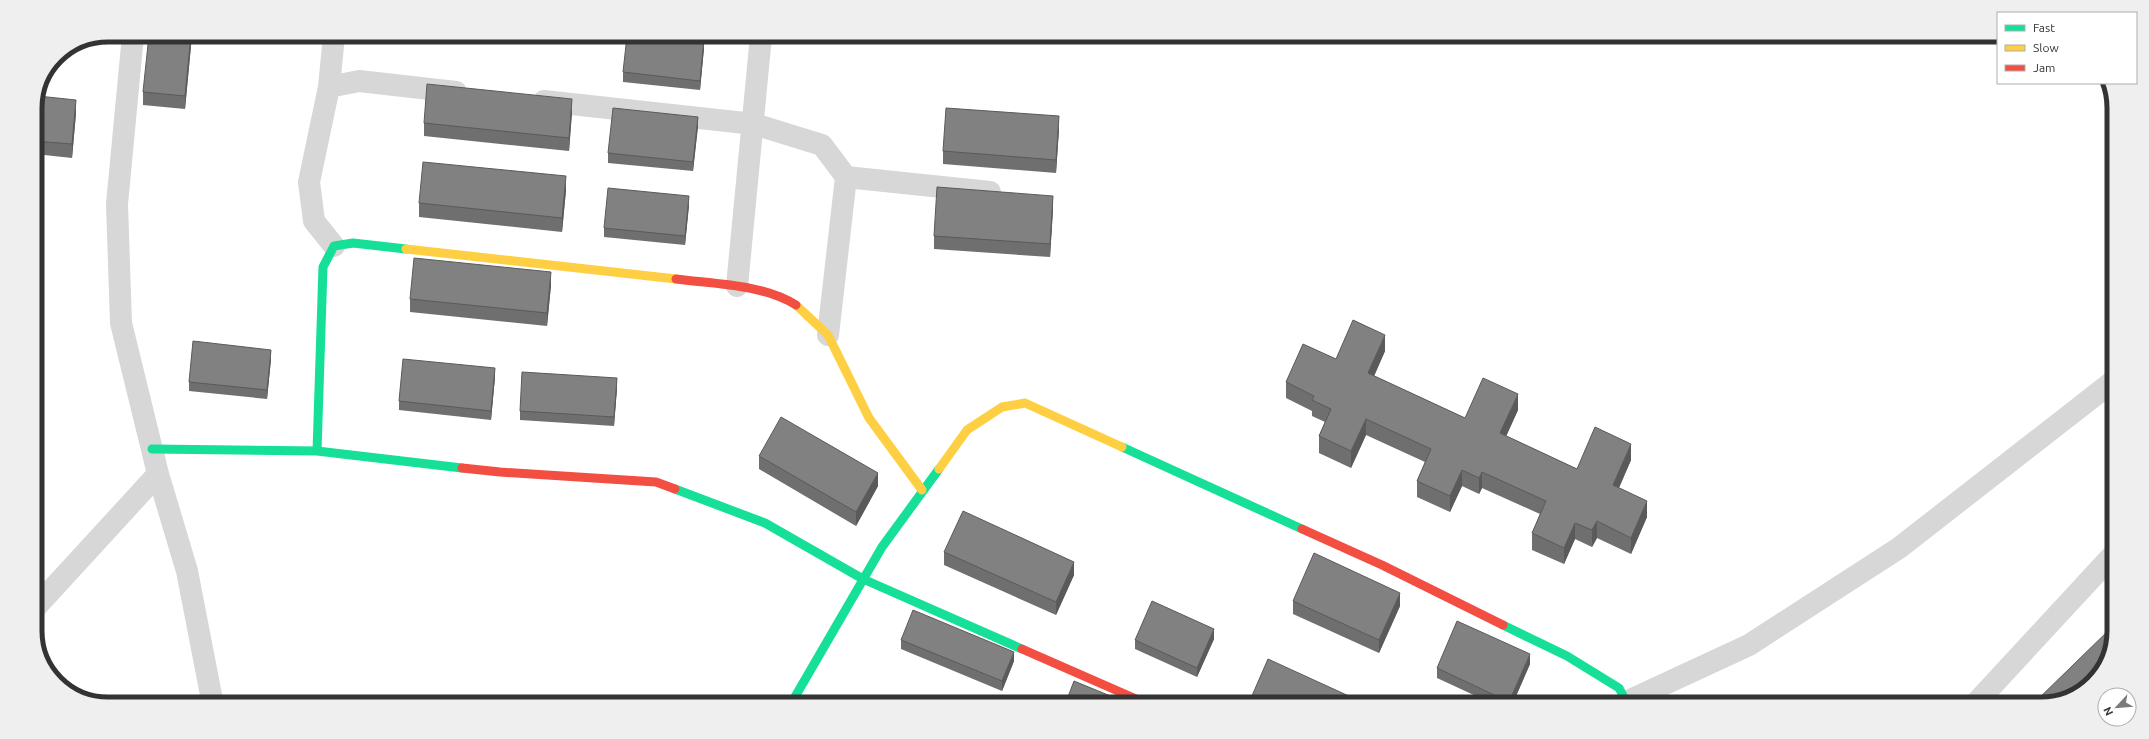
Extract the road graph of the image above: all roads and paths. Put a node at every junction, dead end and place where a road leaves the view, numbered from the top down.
1 (132, 42) edge
2 (333, 42) edge
3 (761, 42) edge
4 (329, 87) junction
5 (477, 94) edge
6 (525, 99) edge
7 (754, 124) junction
8 (846, 177) junction
9 (1010, 194) edge
10 (334, 246) junction
11 (737, 286) junction
12 (828, 335) junction
13 (2107, 386) edge
14 (152, 449) junction
15 (317, 451) junction
16 (158, 474) junction
17 (922, 490) junction
18 (2107, 561) edge
19 (863, 579) junction
20 (42, 600) edge
21 (211, 697) edge
22 (795, 697) edge
23 (1132, 697) edge
24 (1624, 697) edge
25 (1638, 697) edge
26 (1981, 697) edge

1 - 14 street
2 - 4 street
3 - 7 street
4 - 5 street
4 - 10 street
6 - 7 street
7 - 8 street
7 - 11 street
8 - 9 street
8 - 12 street
10 - 11 street
10 - 15 street
11 - 12 street
12 - 17 street
13 - 25 street
14 - 15 street
14 - 16 street
15 - 19 street
16 - 20 street
16 - 21 street
17 - 19 street
17 - 24 street
18 - 26 street
19 - 22 street
19 - 23 street

